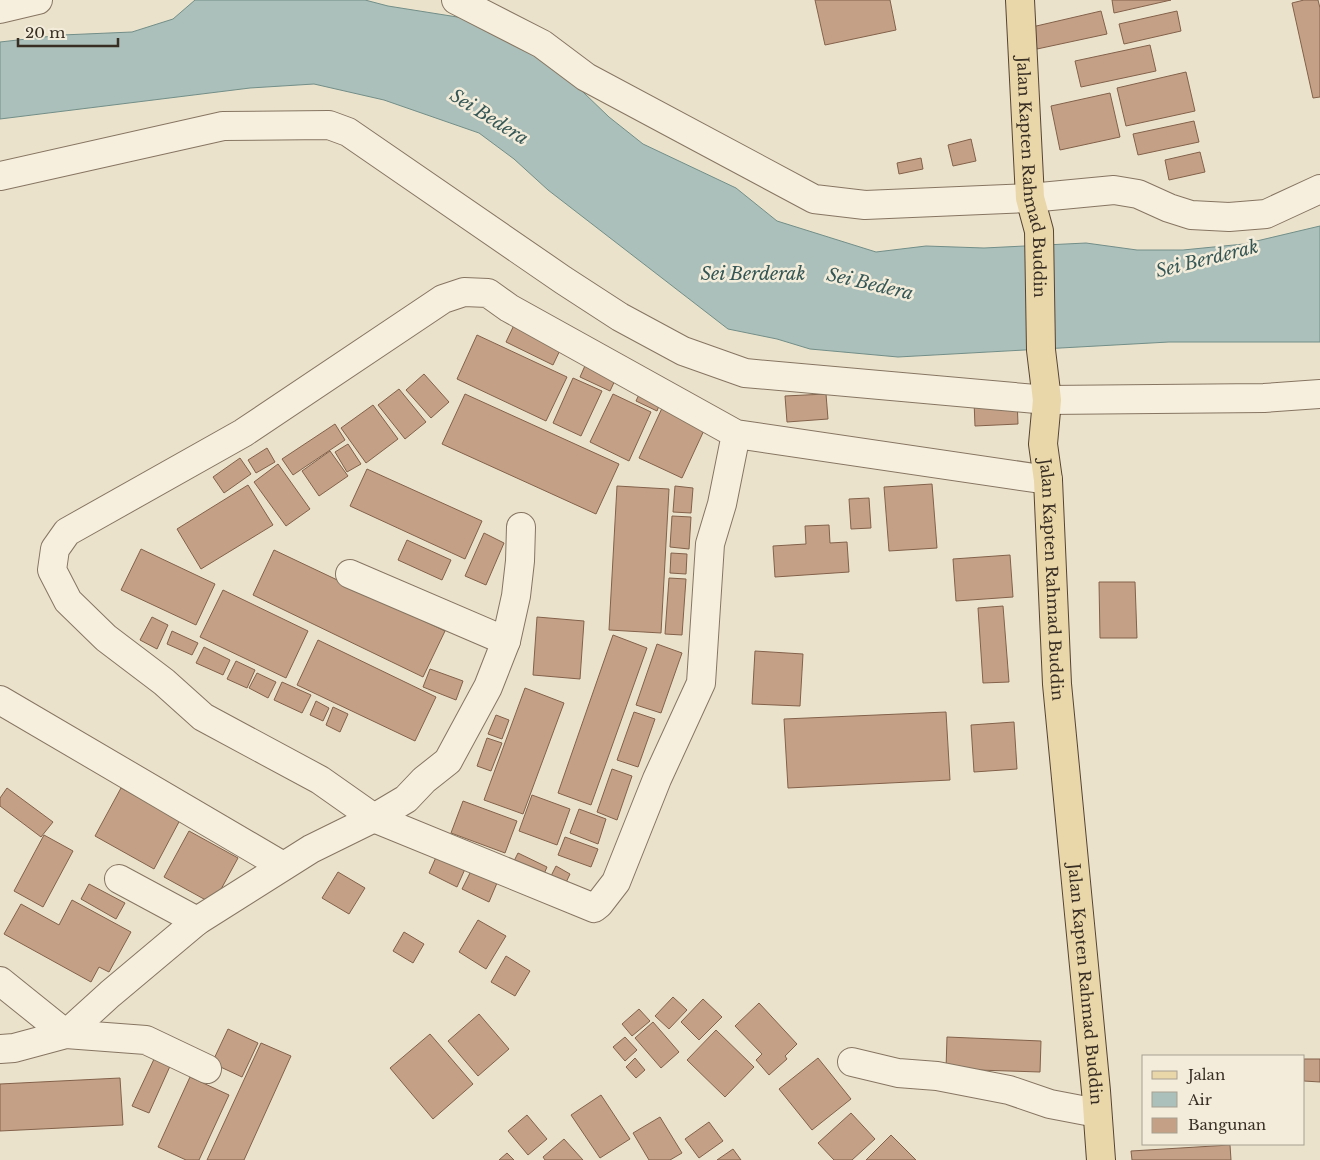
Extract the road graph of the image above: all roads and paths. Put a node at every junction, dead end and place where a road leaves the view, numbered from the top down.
1 (38, 0) edge
2 (456, 0) edge
3 (1020, 0) edge
4 (0, 9) edge
5 (0, 176) edge
6 (1320, 189) edge
7 (1030, 198) junction
8 (1320, 394) edge
9 (1047, 400) junction
10 (736, 434) junction
11 (1048, 480) junction
12 (521, 527) dead end
13 (350, 574) dead end
14 (506, 641) junction
15 (0, 700) edge
16 (374, 818) junction
17 (283, 866) junction
18 (119, 879) dead end
19 (197, 920) junction
20 (0, 981) edge
21 (66, 1034) junction
22 (0, 1049) edge
23 (852, 1062) dead end
24 (207, 1069) dead end
25 (1097, 1113) junction
26 (1101, 1160) edge

1 - 4 street
2 - 7 street
3 - 7 main road, Jalan Kapten Rahmad Buddin
5 - 9 street
6 - 7 street
7 - 9 main road, Jalan Kapten Rahmad Buddin
8 - 9 street
9 - 11 main road, Jalan Kapten Rahmad Buddin
10 - 11 street
10 - 16 street
10 - 16 street
11 - 25 main road, Jalan Kapten Rahmad Buddin
12 - 14 street
13 - 14 street
14 - 16 street
15 - 17 street
16 - 17 street
17 - 19 street
18 - 19 street
19 - 21 street
20 - 21 street
21 - 22 street
21 - 24 street
23 - 25 street
25 - 26 main road, Jalan Kapten Rahmad Buddin

